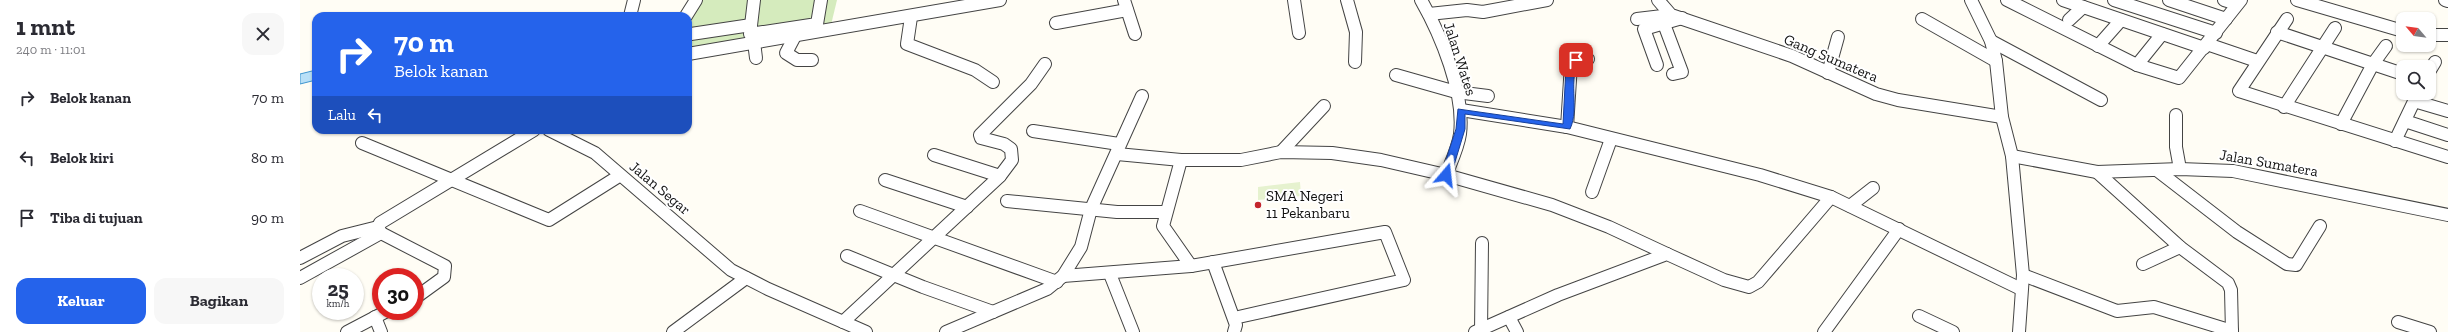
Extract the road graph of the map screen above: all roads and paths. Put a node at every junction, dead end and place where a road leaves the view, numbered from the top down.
1 (634, 0) edge
2 (696, 0) edge
3 (754, 0) edge
4 (821, 0) edge
5 (1000, 0) edge
6 (1294, 0) edge
7 (1347, 0) edge
8 (1421, 0) edge
9 (1547, 0) edge
10 (1658, 0) edge
11 (1971, 0) edge
12 (2007, 0) edge
13 (2063, 0) edge
14 (2114, 0) edge
15 (2169, 0) edge
16 (2224, 0) edge
17 (2297, 0) edge
18 (2445, 0) edge
19 (2448, 1) edge
20 (2239, 2) edge
21 (1125, 5) edge
22 (2083, 7) junction
23 (631, 12) edge
24 (688, 12) edge
25 (1429, 14) junction
26 (911, 17) junction
27 (1637, 19) dead end
28 (1922, 19) dead end
29 (2226, 19) junction
30 (2287, 19) dead end
31 (1667, 20) junction
32 (2069, 20) dead end
33 (2120, 20) junction
34 (1056, 23) dead end
35 (752, 25) junction
36 (2335, 28) dead end
37 (2396, 29) edge
38 (2277, 32) junction
39 (1299, 33) dead end
40 (2216, 33) junction
41 (692, 34) edge
42 (1135, 34) dead end
43 (2162, 34) junction
44 (2436, 35) edge
45 (2448, 35) edge
46 (795, 36) junction
47 (1838, 37) dead end
48 (1991, 40) junction
49 (754, 42) junction
50 (2098, 46) junction
51 (2205, 46) junction
52 (2386, 46) dead end
53 (2323, 47) junction
54 (692, 53) edge
55 (756, 58) dead end
56 (1588, 59) dead end
57 (812, 60) dead end
58 (1996, 61) junction
59 (2256, 61) junction
60 (1355, 62) dead end
61 (1045, 64) dead end
62 (2373, 64) junction
63 (1657, 65) dead end
64 (2137, 65) junction
65 (2396, 72) edge
66 (1828, 73) junction
67 (1673, 74) dead end
68 (1396, 75) dead end
69 (992, 82) dead end
70 (1456, 92) junction
71 (1142, 96) dead end
72 (1488, 96) dead end
73 (2101, 100) dead end
74 (2415, 100) edge
75 (2423, 100) edge
76 (1324, 106) dead end
77 (2284, 106) junction
78 (1461, 110) junction
79 (2448, 111) edge
80 (2176, 115) dead end
81 (2002, 117) junction
82 (2405, 121) junction
83 (2342, 124) junction
84 (1567, 127) junction
85 (1033, 132) dead end
86 (527, 134) edge
87 (557, 134) edge
88 (2448, 135) edge
89 (1612, 139) junction
90 (2395, 141) junction
91 (362, 143) dead end
92 (1118, 149) junction
93 (1281, 152) junction
94 (934, 155) dead end
95 (2012, 156) junction
96 (2448, 157) edge
97 (1180, 160) junction
98 (2180, 168) junction
99 (2158, 171) junction
100 (2097, 172) junction
101 (1446, 175) junction
102 (619, 176) junction
103 (1000, 176) junction
104 (449, 180) junction
105 (885, 180) dead end
106 (1873, 188) dead end
107 (1592, 192) dead end
108 (1831, 197) junction
109 (1007, 201) dead end
110 (967, 206) junction
111 (1850, 206) junction
112 (1091, 209) junction
113 (860, 211) dead end
114 (1166, 212) junction
115 (2448, 215) edge
116 (2320, 226) dead end
117 (1899, 229) junction
118 (379, 230) junction
119 (933, 239) junction
120 (1482, 243) dead end
121 (2180, 247) junction
122 (1667, 254) junction
123 (847, 256) dead end
124 (300, 258) edge
125 (1213, 262) junction
126 (2143, 264) dead end
127 (1191, 266) junction
128 (1110, 274) junction
129 (2023, 275) junction
130 (894, 276) junction
131 (300, 278) edge
132 (746, 278) junction
133 (1060, 279) junction
134 (2021, 289) junction
135 (424, 291) edge
136 (993, 312) junction
137 (1919, 316) dead end
138 (1509, 317) junction
139 (372, 319) edge
140 (381, 320) edge
141 (2398, 322) dead end
142 (1234, 325) edge
143 (855, 329) edge
144 (1478, 331) edge
145 (347, 332) edge
146 (381, 332) edge
147 (673, 332) edge
148 (946, 332) edge
149 (1133, 332) edge
150 (1517, 332) edge
151 (1824, 332) edge
152 (1953, 332) edge
153 (2020, 332) edge
154 (2232, 332) edge
155 (2430, 332) edge

1 - 23 street
2 - 24 street
3 - 35 street
4 - 35 street
5 - 26 street
6 - 39 street
7 - 60 street
8 - 25 street, Jalan Wates
9 - 25 street
10 - 31 street
11 - 48 street
12 - 50 street
13 - 22 street
14 - 40 street
15 - 29 street
16 - 20 street
17 - 37 street
18 - 19 street
20 - 29 street
21 - 34 street
21 - 42 street
22 - 32 street
22 - 33 street
25 - 70 street, Jalan Wates
26 - 46 street
26 - 69 street
27 - 31 street
28 - 58 street
29 - 40 street
30 - 38 street
31 - 63 street
31 - 66 street, Gang Sumatera
31 - 67 street
33 - 43 street
33 - 50 street
35 - 41 street
36 - 53 street
38 - 53 street
38 - 59 street
40 - 51 street
43 - 51 street
43 - 64 street
44 - 45 street
46 - 49 street
46 - 57 street
47 - 66 street
48 - 58 street
48 - 73 street
49 - 54 street
49 - 55 street
50 - 64 street
51 - 59 street
51 - 64 street
52 - 62 street
53 - 62 street
53 - 77 street
56 - 84 street
58 - 81 street
59 - 77 street
61 - 103 street
62 - 65 street
62 - 83 street
66 - 81 street, Gang Sumatera
68 - 70 street
70 - 72 street
70 - 78 street, Jalan Wates
71 - 92 street
74 - 82 street
75 - 79 street
76 - 93 street
77 - 83 street
78 - 84 street
78 - 101 street, Jalan Wates
80 - 98 street
81 - 95 street
82 - 88 street
82 - 90 street
83 - 90 street
84 - 89 street
85 - 92 street
86 - 104 street
87 - 102 street, Jalan Segar
89 - 107 street
89 - 108 street
90 - 96 street
91 - 104 street
92 - 97 street
92 - 112 street
93 - 97 street
93 - 101 street
94 - 103 street
95 - 100 street, Jalan Sumatera
95 - 129 street
97 - 114 street
98 - 99 street, Jalan Sumatera
98 - 115 street, Jalan Sumatera
99 - 100 street, Jalan Sumatera
99 - 116 street
100 - 121 street
101 - 122 street
102 - 104 street
102 - 132 street, Jalan Segar
103 - 110 street
104 - 118 street
105 - 110 street
106 - 111 street
108 - 111 street
108 - 122 street
109 - 112 street
110 - 119 street
111 - 117 street
112 - 114 street
112 - 133 street
113 - 119 street
114 - 127 street
117 - 134 street
117 - 151 street
118 - 124 street
118 - 131 street
118 - 135 street
119 - 130 street
119 - 133 street
120 - 144 street
121 - 126 street
121 - 154 street
122 - 138 street
123 - 130 street
125 - 127 street
125 - 142 street
125 - 142 street
127 - 128 street
128 - 133 street
128 - 149 street
129 - 134 street
129 - 154 street
130 - 136 street
130 - 143 street
132 - 143 street, Jalan Segar
132 - 147 street
133 - 136 street
134 - 153 street
136 - 148 street
137 - 152 street
138 - 144 street
138 - 150 street
139 - 145 street
140 - 146 street
141 - 155 street

